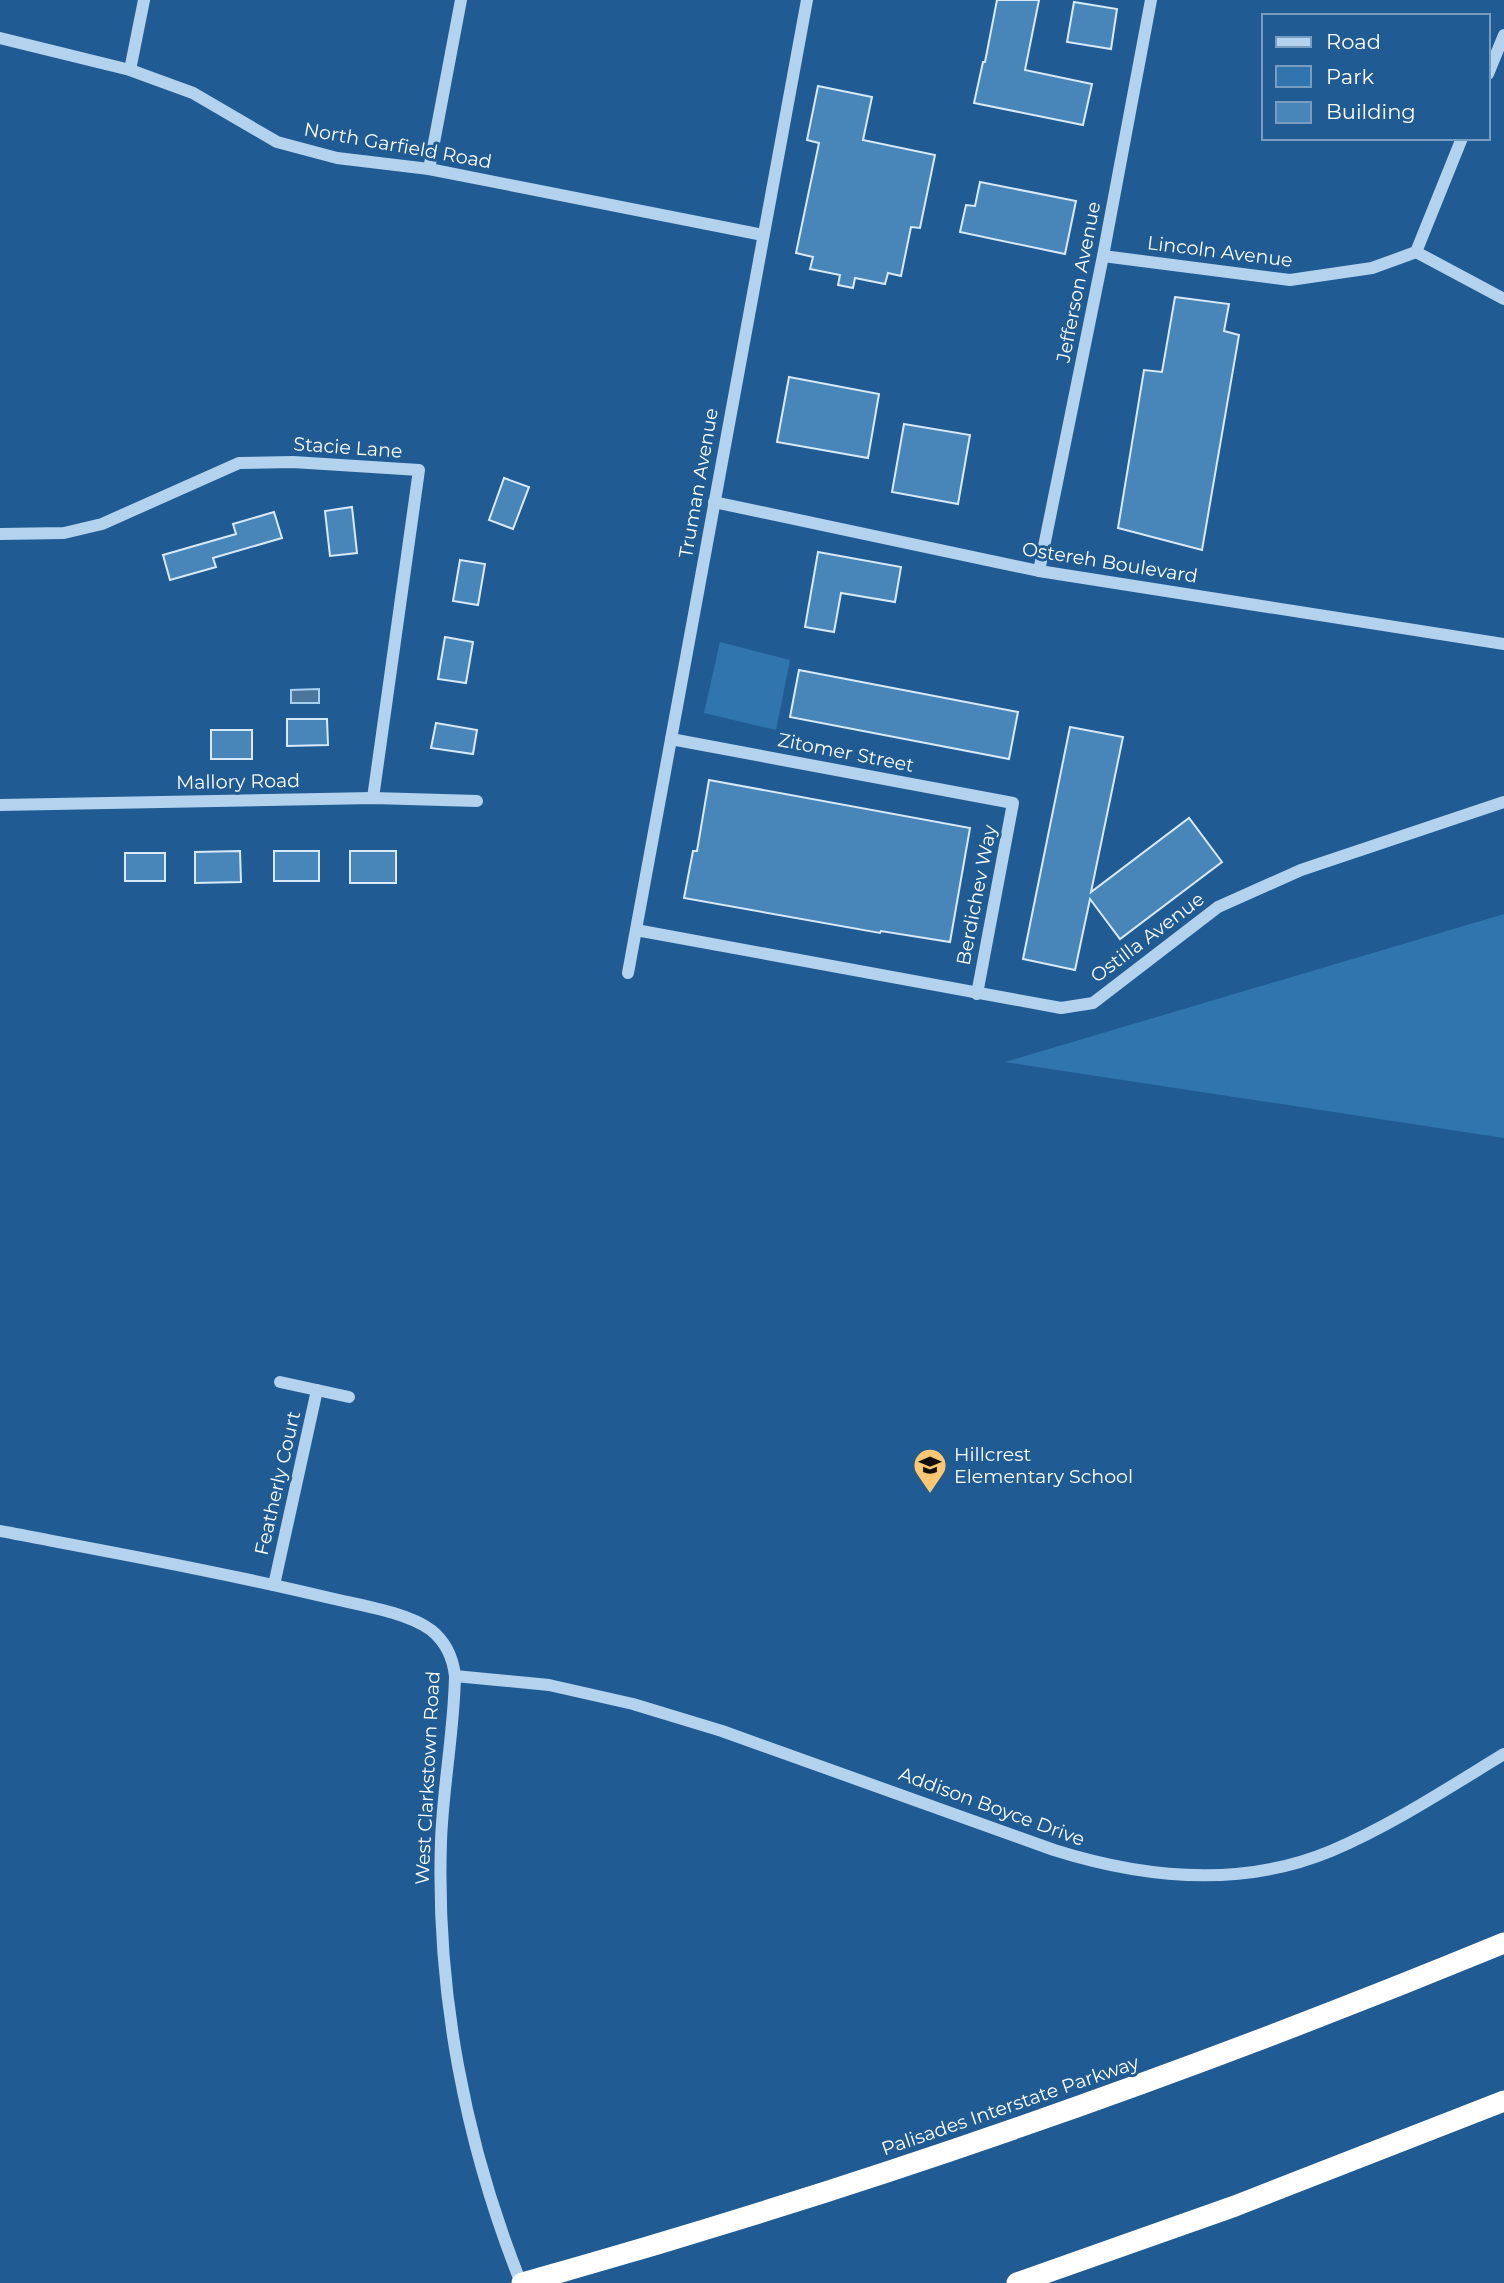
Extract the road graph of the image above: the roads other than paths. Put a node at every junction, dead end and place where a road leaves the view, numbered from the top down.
1 (144, 0) edge
2 (461, 0) edge
3 (807, 0) edge
4 (1151, 0) edge
5 (1504, 35) edge
6 (0, 38) edge
7 (1490, 69) edge
8 (130, 70) junction
9 (1461, 140) edge
10 (429, 169) junction
11 (763, 235) junction
12 (1416, 252) junction
13 (1103, 256) junction
14 (1504, 299) edge
15 (714, 502) junction
16 (0, 534) edge
17 (1039, 571) junction
18 (1504, 644) edge
19 (671, 739) junction
20 (373, 798) junction
21 (477, 801) dead end
22 (1013, 803) joint
23 (1504, 803) edge
24 (0, 805) edge
25 (636, 930) junction
26 (628, 973) dead end
27 (977, 994) junction
28 (280, 1382) dead end
29 (317, 1390) junction
30 (349, 1397) dead end
31 (0, 1531) edge
32 (274, 1585) junction
33 (455, 1676) junction
34 (1504, 1754) edge
35 (1504, 1943) edge
36 (1504, 2101) edge
37 (521, 2283) edge
38 (1017, 2283) edge

1 - 8 street
2 - 10 street
3 - 11 street, Truman Avenue
4 - 13 street, Jefferson Avenue
5 - 7 street
6 - 8 street, North Garfield Road
8 - 10 street, North Garfield Road
9 - 12 street
10 - 11 street, North Garfield Road
11 - 15 street, Truman Avenue
12 - 13 street, Lincoln Avenue
12 - 14 street
13 - 17 street, Jefferson Avenue
15 - 17 street, Ostereh Boulevard
15 - 19 street, Truman Avenue
16 - 20 street, Stacie Lane
17 - 18 street, Ostereh Boulevard
19 - 22 street, Zitomer Street
19 - 25 street, Truman Avenue
20 - 21 street, Mallory Road
20 - 24 street, Mallory Road
22 - 27 street, Berdichev Way
23 - 27 street, Ostilla Avenue
25 - 26 street, Truman Avenue
25 - 27 street, Ostilla Avenue
28 - 29 street, Featherly Court
29 - 30 street, Featherly Court
29 - 32 street, Featherly Court
31 - 32 street, West Clarkstown Road
32 - 33 street, West Clarkstown Road
33 - 34 street, Addison Boyce Drive
33 - 37 street, West Clarkstown Road
35 - 37 highway, Palisades Interstate Parkway
36 - 38 highway

